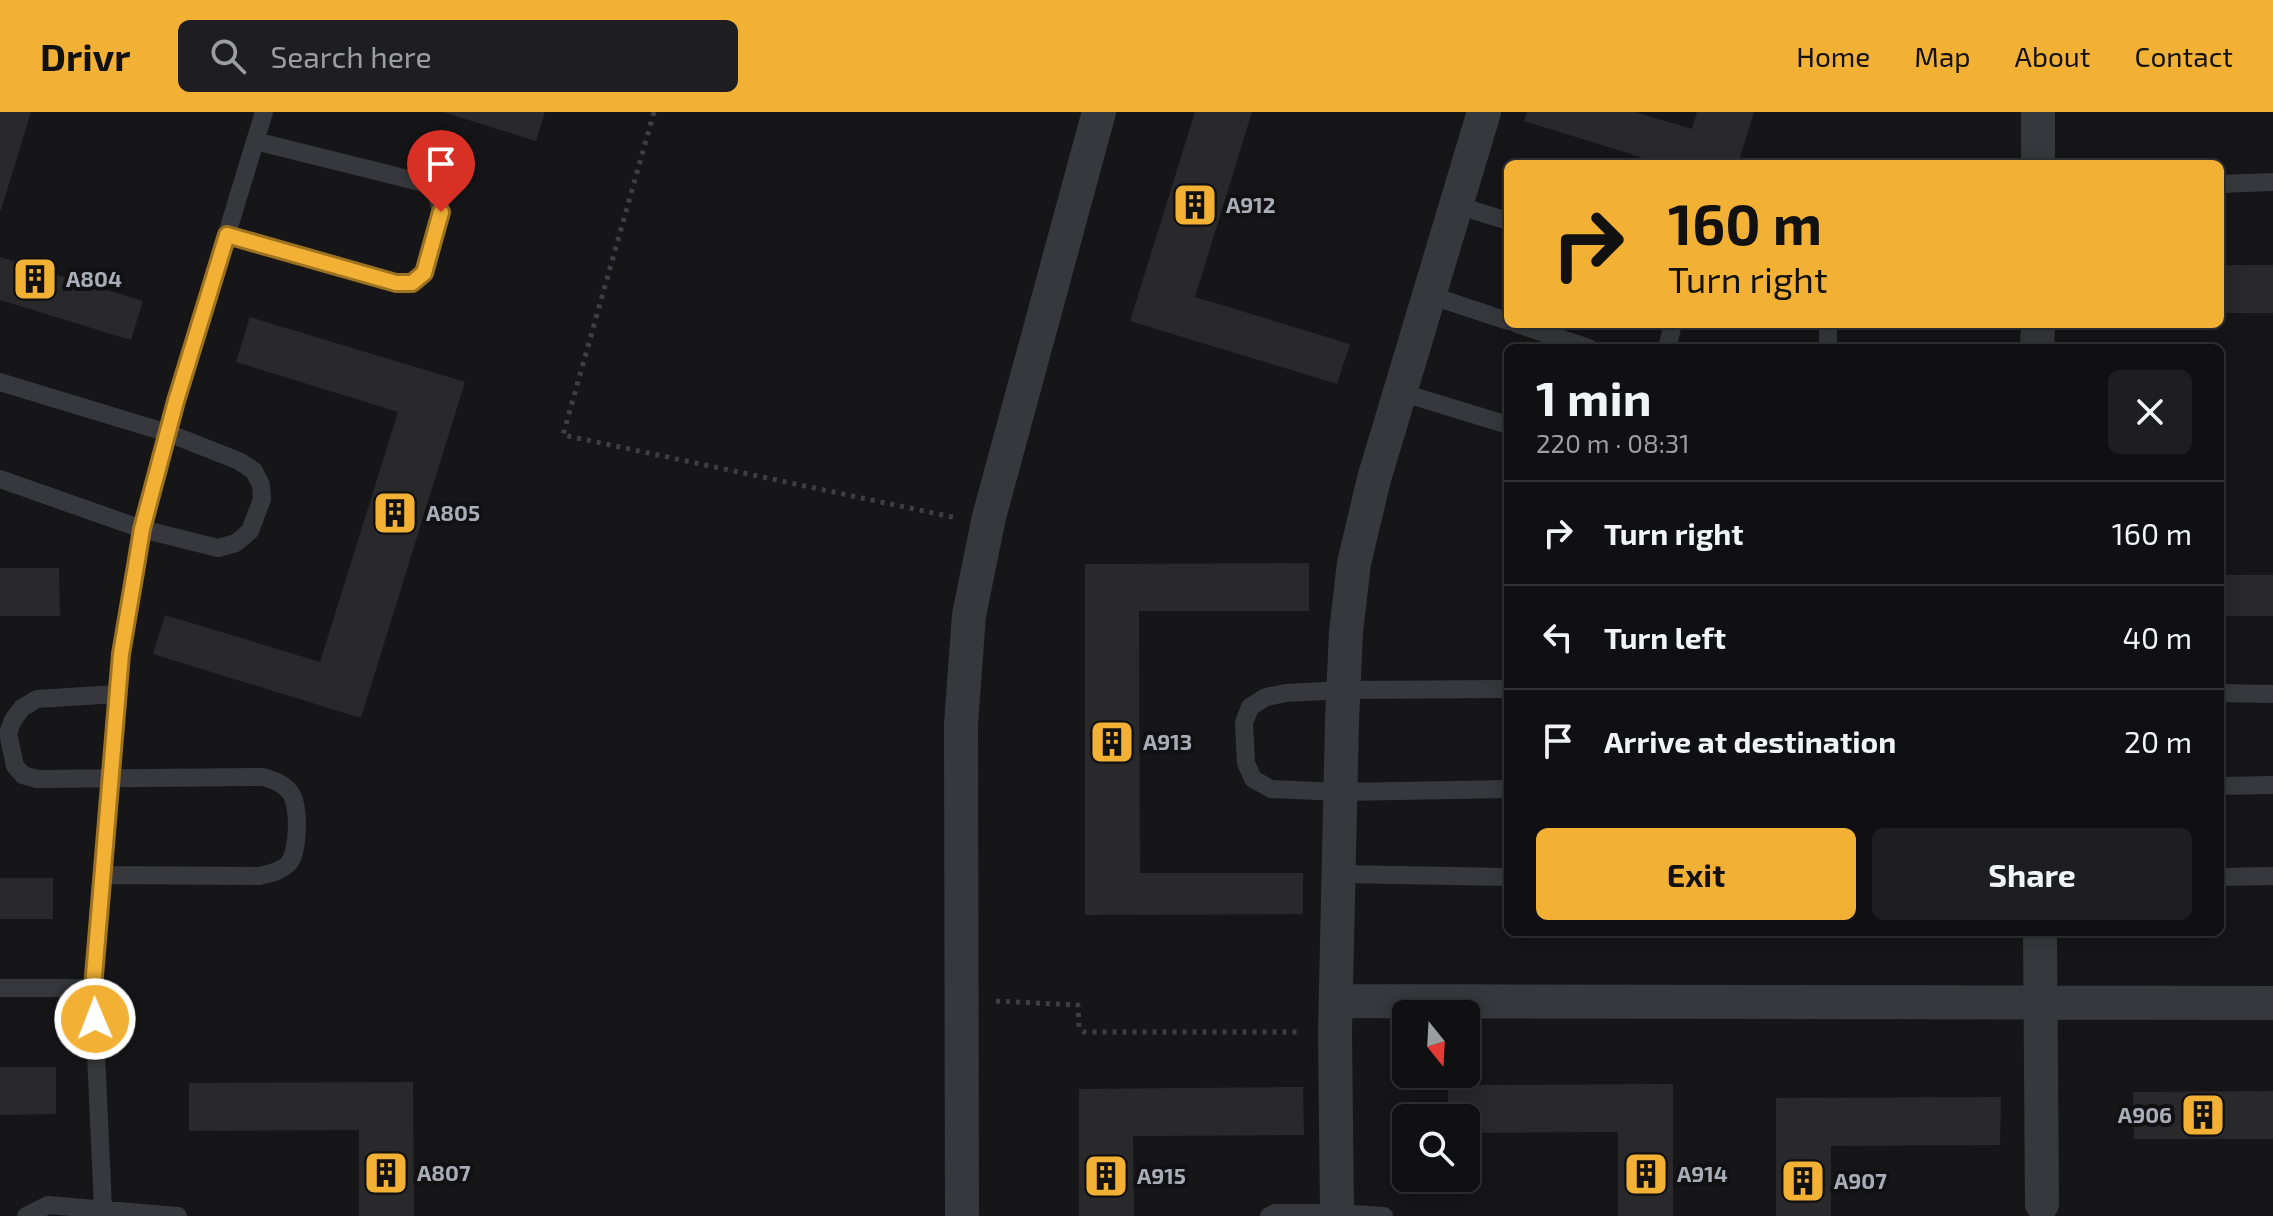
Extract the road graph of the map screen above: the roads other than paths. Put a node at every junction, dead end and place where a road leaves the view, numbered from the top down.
1 (264, 112) edge
2 (1099, 112) edge
3 (1484, 112) edge
4 (2038, 112) edge
5 (255, 141) junction
6 (2038, 160) edge
7 (2273, 182) edge
8 (2224, 184) edge
9 (1456, 205) junction
10 (1504, 220) edge
11 (227, 235) junction
12 (1429, 295) junction
13 (1504, 320) edge
14 (1529, 328) edge
15 (1577, 344) edge
16 (0, 382) edge
17 (1400, 392) junction
18 (1504, 424) edge
19 (168, 433) junction
20 (0, 479) edge
21 (142, 529) junction
22 (1504, 689) edge
23 (1343, 690) junction
24 (2224, 693) edge
25 (117, 694) junction
26 (2273, 694) edge
27 (111, 777) junction
28 (2273, 785) edge
29 (2224, 786) edge
30 (1504, 789) edge
31 (1341, 792) junction
32 (1339, 874) junction
33 (102, 875) junction
34 (2273, 876) edge
35 (1504, 877) edge
36 (2224, 877) edge
37 (2040, 936) edge
38 (0, 988) edge
39 (93, 988) junction
40 (2041, 1003) junction
41 (2273, 1003) edge
42 (1336, 1017) junction
43 (2042, 1204) dead end
44 (103, 1208) junction
45 (1337, 1213) junction
46 (26, 1216) edge
47 (178, 1216) edge
48 (962, 1216) edge
49 (1269, 1216) edge
50 (1384, 1216) edge

1 - 5 lane
2 - 48 street
3 - 9 street
4 - 6 street
5 - 11 lane
5 - 11 lane
7 - 8 lane
9 - 10 lane
9 - 12 street
11 - 19 lane
12 - 13 lane
12 - 17 street
14 - 15 lane
16 - 19 lane
17 - 18 lane
17 - 23 street
19 - 21 lane
19 - 21 lane
20 - 21 lane
21 - 25 lane
22 - 23 lane
23 - 31 street
23 - 31 lane
24 - 26 lane
25 - 27 lane
25 - 27 lane
27 - 33 lane
27 - 33 lane
28 - 29 lane
30 - 31 lane
31 - 32 street
32 - 35 lane
32 - 42 street
33 - 39 lane
34 - 36 lane
37 - 40 street
38 - 39 lane
39 - 44 lane
40 - 41 street
40 - 42 street
40 - 43 street
42 - 45 street
44 - 46 lane
44 - 47 lane
45 - 49 lane
45 - 50 lane

